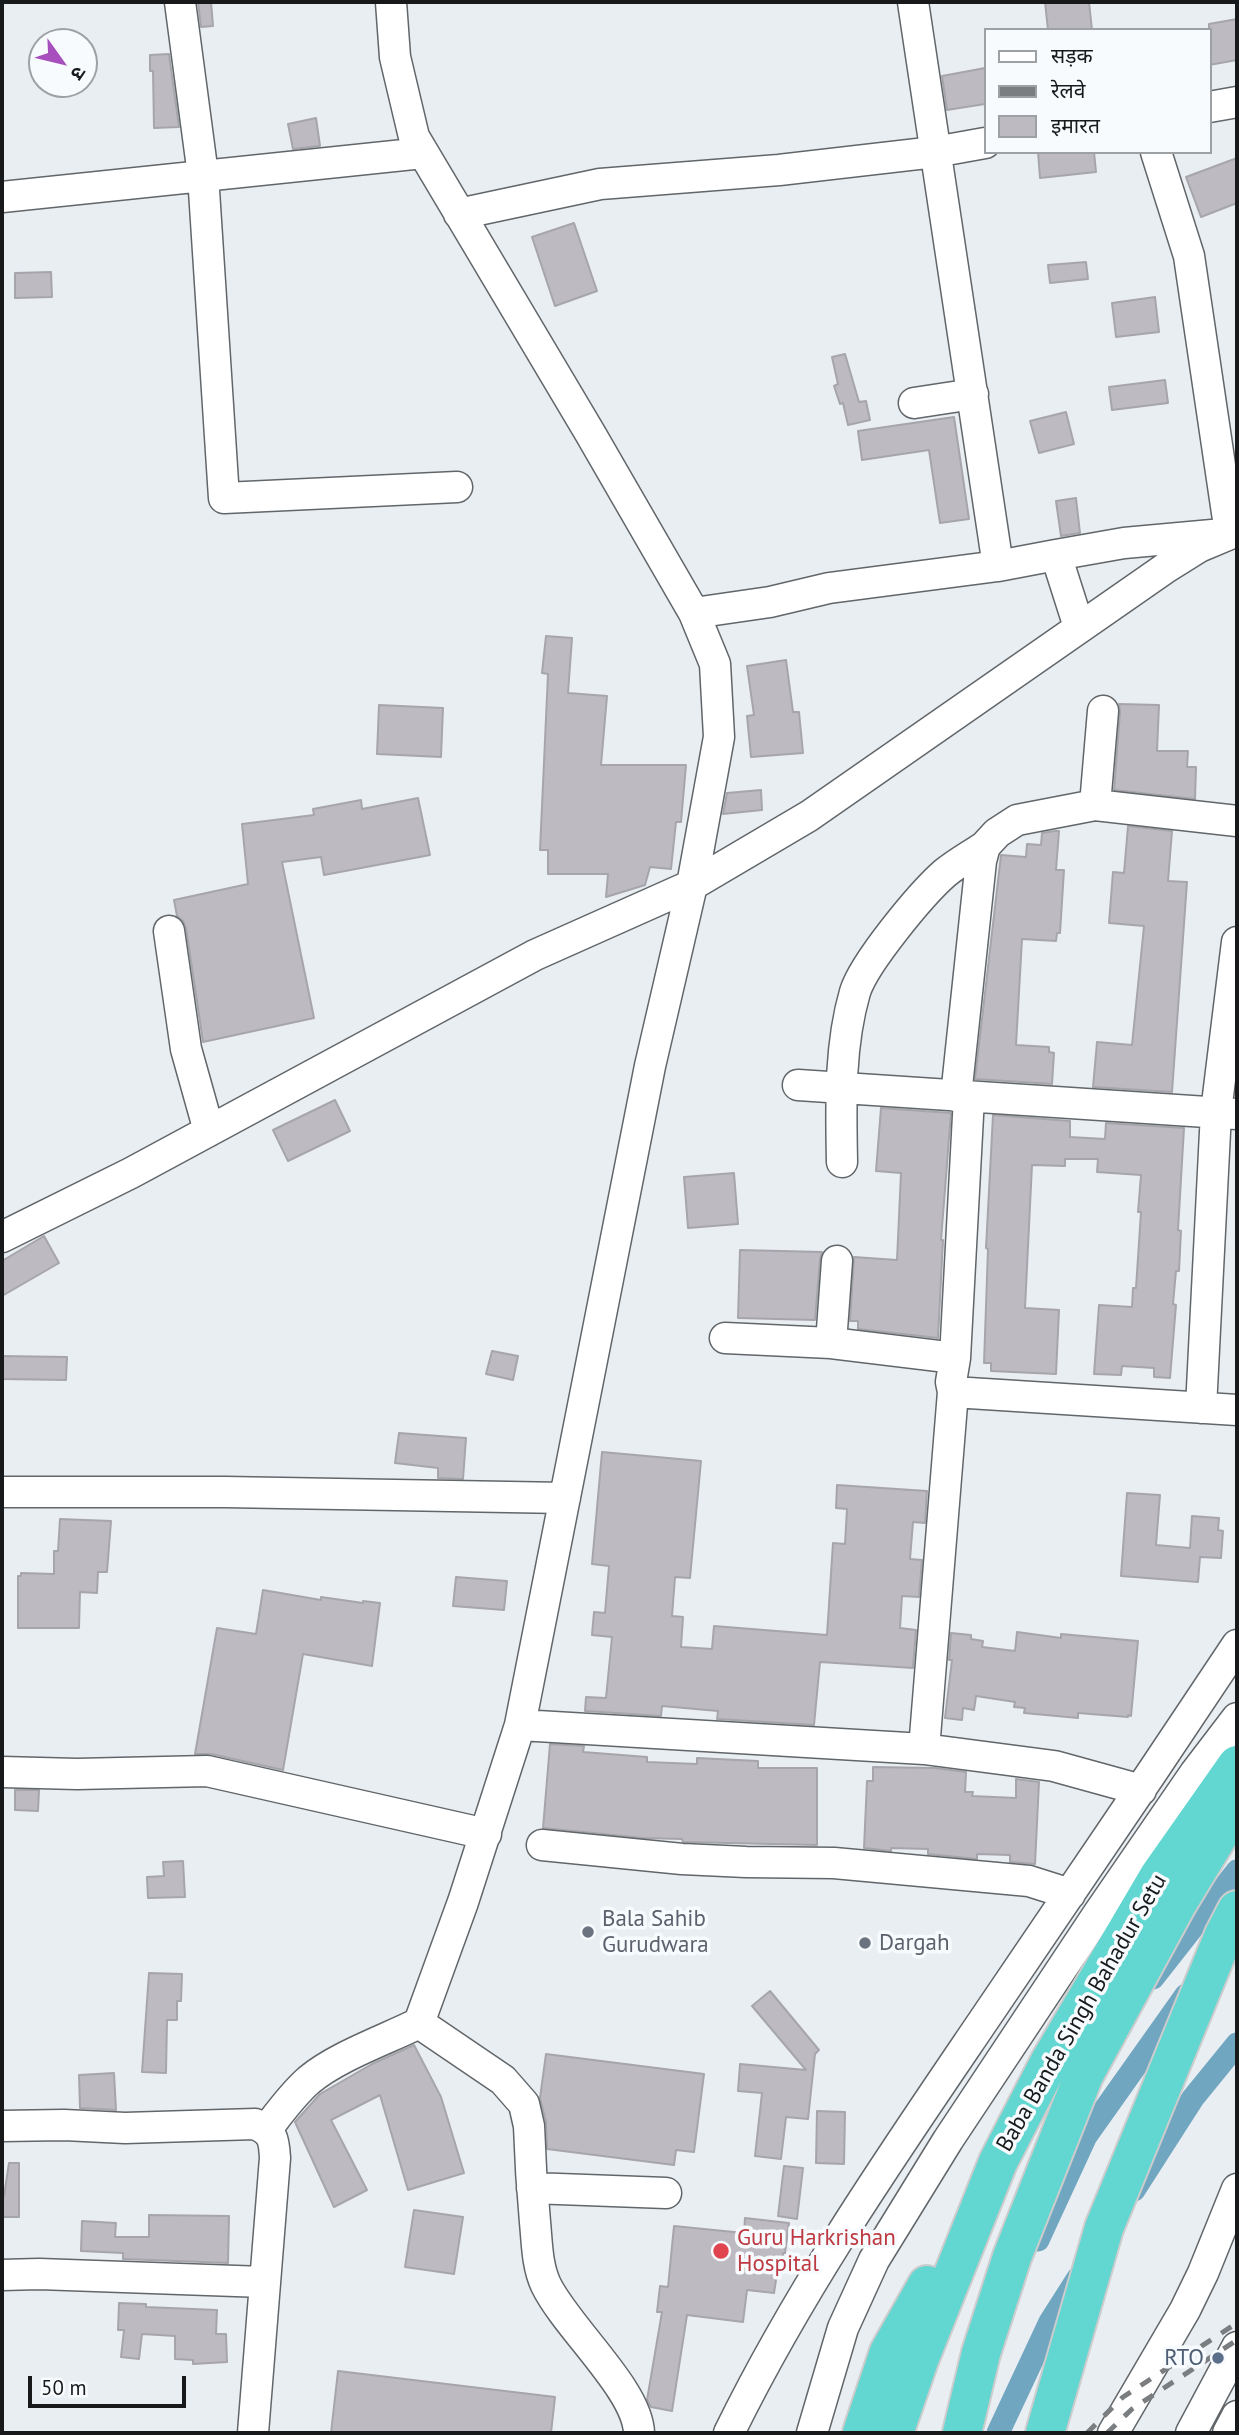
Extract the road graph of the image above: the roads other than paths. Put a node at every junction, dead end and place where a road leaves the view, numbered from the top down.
1 (180, 2) edge
2 (391, 2) edge
3 (913, 2) edge
4 (1237, 102) edge
5 (1211, 107) edge
6 (984, 143) edge
7 (935, 152) junction
8 (423, 153) junction
9 (1157, 154) edge
10 (203, 175) junction
11 (2, 197) edge
12 (459, 214) junction
13 (973, 394) junction
14 (914, 403) dead end
15 (457, 487) dead end
16 (1233, 532) edge
17 (1056, 555) junction
18 (998, 566) junction
19 (694, 613) junction
20 (1079, 627) junction
21 (1104, 711) dead end
22 (1095, 805) junction
23 (1237, 821) edge
24 (985, 846) junction
25 (692, 885) junction
26 (169, 931) dead end
27 (1237, 942) edge
28 (798, 1085) dead end
29 (841, 1089) junction
30 (962, 1096) junction
31 (1226, 1113) edge
32 (209, 1131) junction
33 (842, 1162) dead end
34 (2, 1237) edge
35 (837, 1261) dead end
36 (725, 1338) dead end
37 (831, 1343) junction
38 (955, 1358) junction
39 (953, 1392) junction
40 (1200, 1408) junction
41 (1237, 1410) edge
42 (2, 1492) edge
43 (565, 1498) junction
44 (1237, 1645) edge
45 (1205, 1694) junction
46 (1237, 1712) edge
47 (1237, 1718) edge
48 (520, 1725) junction
49 (924, 1749) junction
50 (1237, 1765) edge
51 (2, 1773) edge
52 (1141, 1790) junction
53 (1237, 1806) edge
54 (485, 1834) junction
55 (542, 1845) dead end
56 (1070, 1894) junction
57 (1237, 1910) edge
58 (419, 2023) junction
59 (2, 2126) edge
60 (267, 2129) junction
61 (998, 2162) junction
62 (532, 2188) junction
63 (1237, 2189) edge
64 (666, 2193) dead end
65 (2, 2276) edge
66 (264, 2281) junction
67 (1237, 2347) edge
68 (1237, 2416) edge
69 (253, 2433) edge
70 (639, 2433) edge
71 (729, 2433) edge
72 (812, 2433) edge
73 (862, 2433) edge
74 (894, 2433) edge
75 (962, 2433) edge
76 (1045, 2433) edge
77 (1113, 2433) edge
78 (1191, 2433) edge
79 (1228, 2433) edge

1 - 10 street
2 - 8 street
3 - 7 street
4 - 5 street
6 - 7 street
7 - 12 street
7 - 13 street
8 - 10 street
8 - 12 street
9 - 16 street
10 - 11 street
10 - 15 street
12 - 19 street
13 - 14 street
13 - 18 street
16 - 17 street
16 - 20 street
17 - 18 street
17 - 20 street
18 - 19 street
19 - 25 street
20 - 25 street
21 - 22 street
22 - 23 street
22 - 24 street
24 - 29 street
24 - 30 street
25 - 32 street
25 - 43 street
26 - 32 street
27 - 31 street
28 - 29 street
29 - 30 street
29 - 33 street
30 - 31 street
30 - 38 street
31 - 40 street
32 - 34 street
35 - 37 street
36 - 37 street
37 - 38 street
38 - 39 street
39 - 40 street
39 - 49 street
40 - 41 street
42 - 43 street
43 - 48 street
44 - 45 street
45 - 46 street
45 - 52 street
47 - 72 street
48 - 49 street
48 - 54 street
49 - 52 street
50 - 61 highway, Baba Banda Singh Bahadur Setu
51 - 54 street
52 - 56 street
53 - 75 highway, Baba Banda Singh Bahadur Setu
54 - 58 street
55 - 56 street
56 - 71 street
57 - 76 highway
58 - 60 street
58 - 62 street
59 - 60 street
60 - 66 street
61 - 73 highway
61 - 74 highway, Baba Banda Singh Bahadur Setu
62 - 64 street
62 - 70 street
63 - 77 street
65 - 66 street
66 - 69 street
67 - 78 street
68 - 79 street

